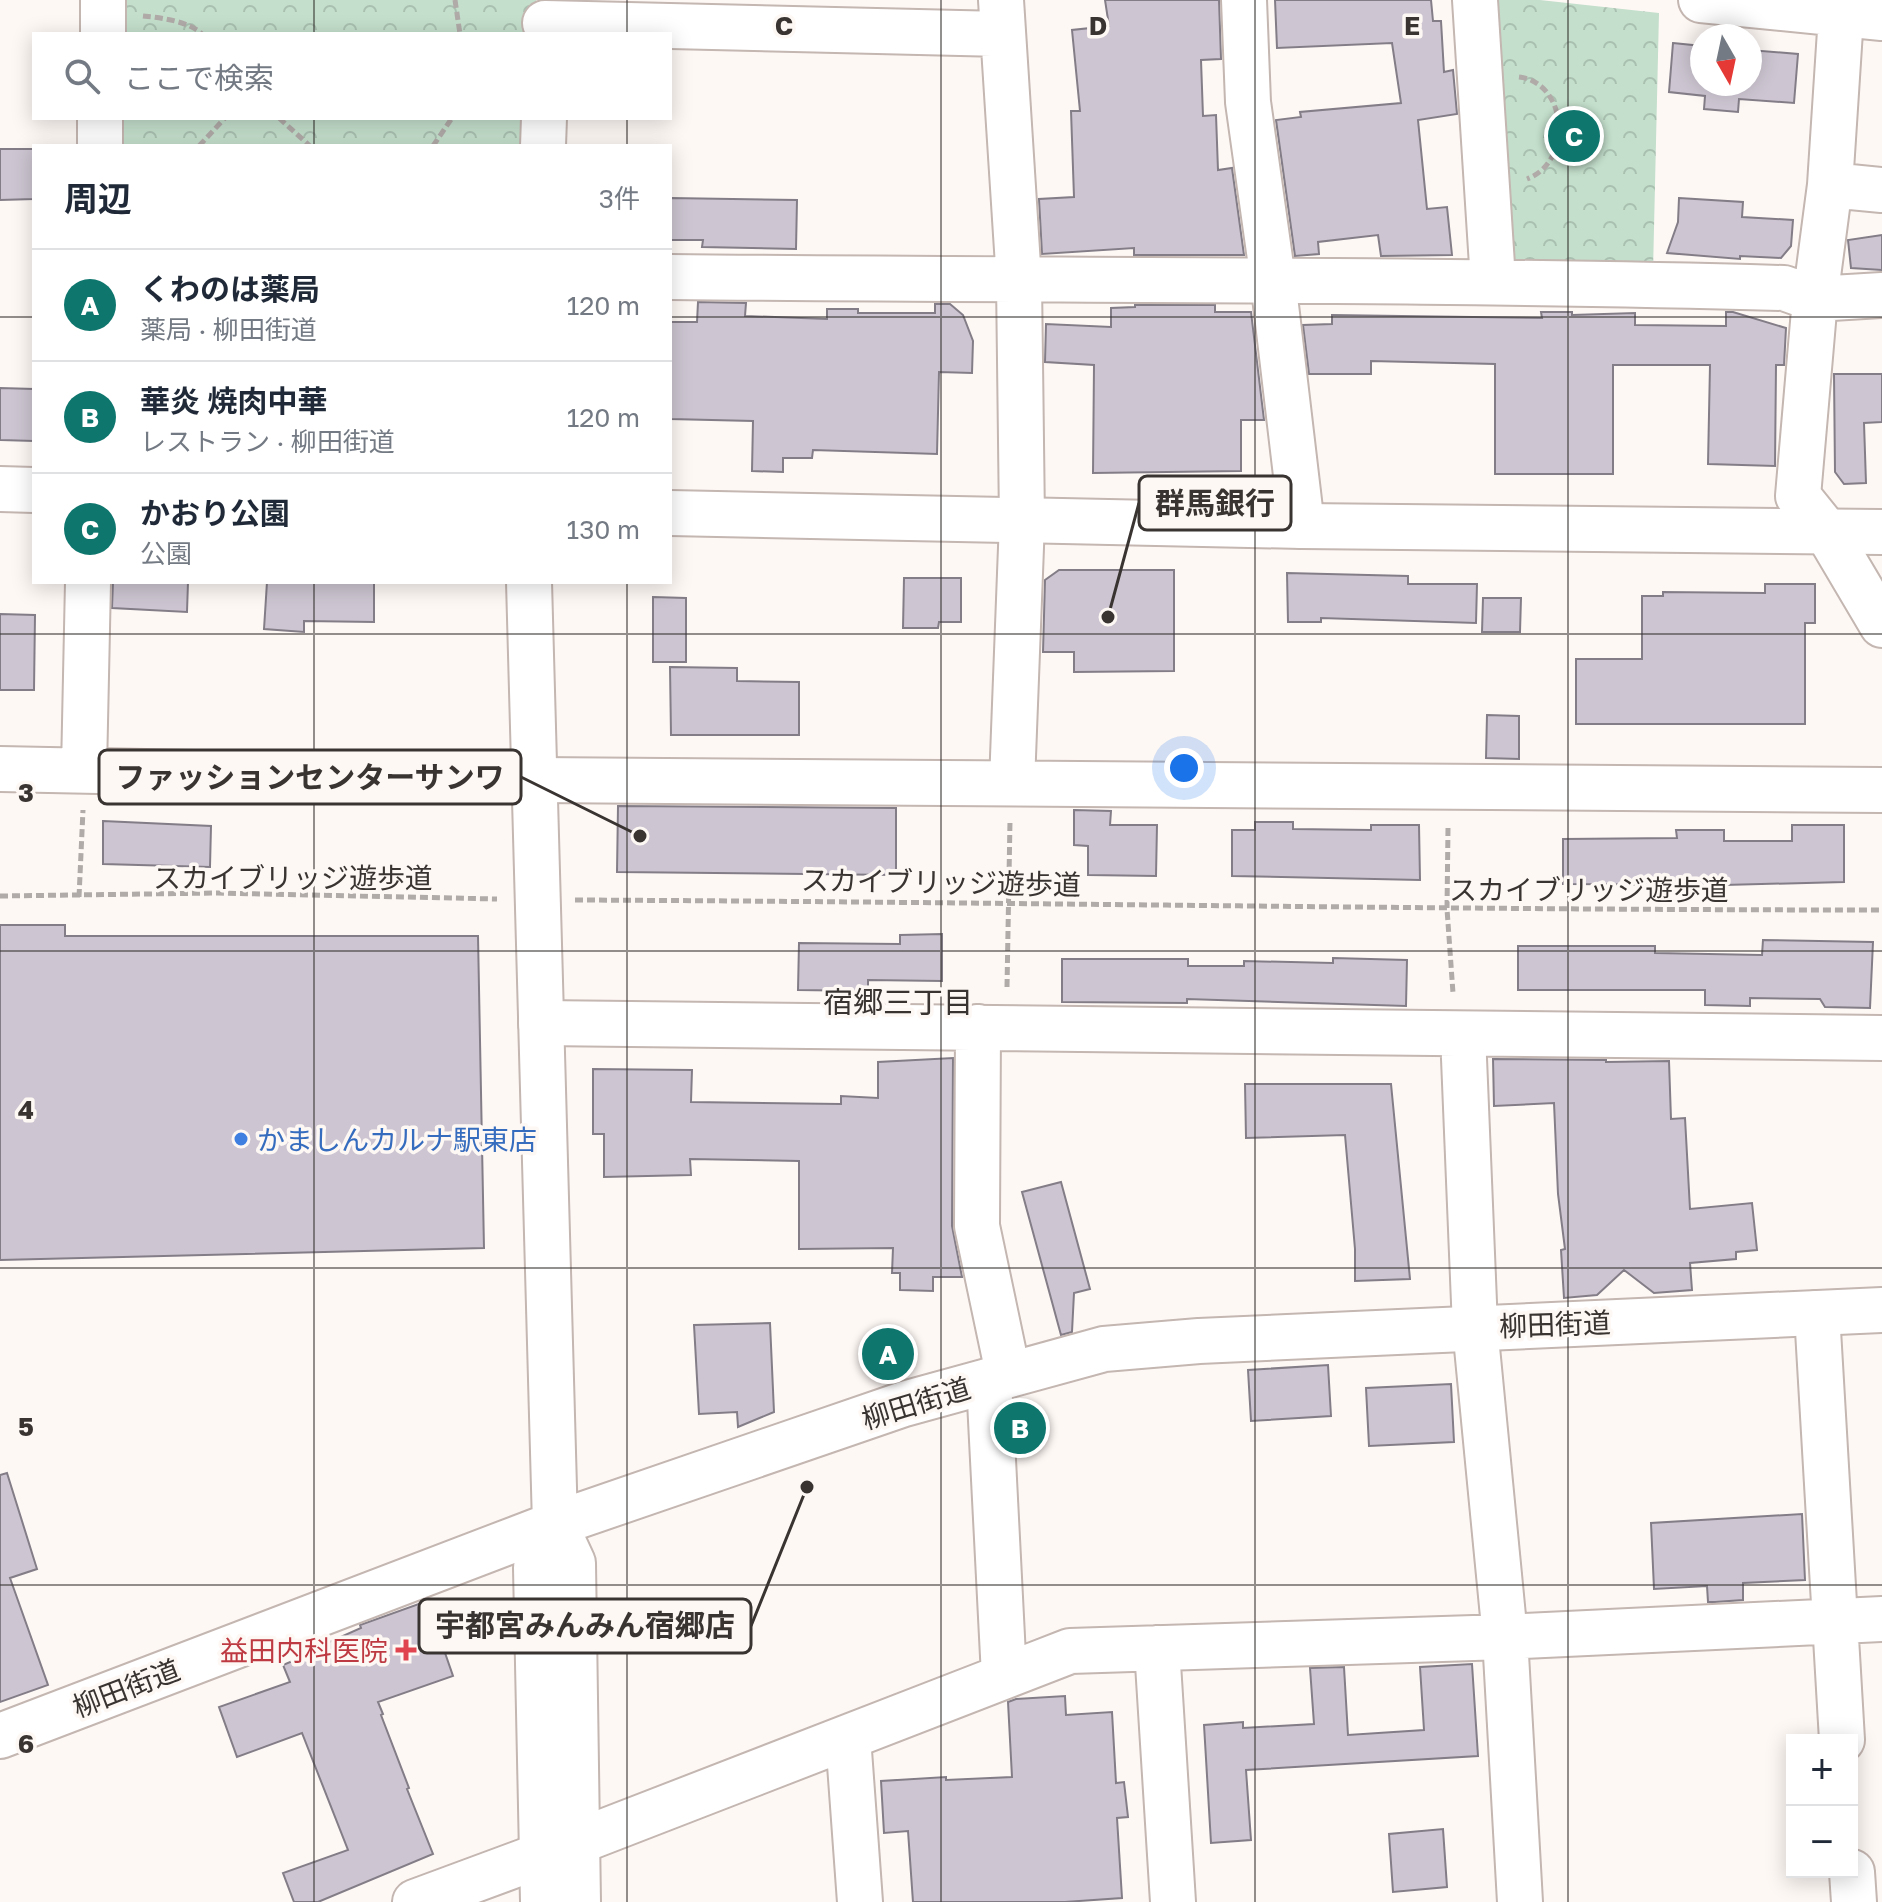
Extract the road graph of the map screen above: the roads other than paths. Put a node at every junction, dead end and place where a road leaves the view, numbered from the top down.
1 (1244, 0) edge
2 (1475, 0) edge
3 (1701, 0) edge
4 (1855, 11) edge
5 (1001, 17) edge
6 (545, 19) edge
7 (100, 120) edge
8 (544, 120) edge
9 (100, 144) edge
10 (543, 144) edge
11 (1830, 185) junction
12 (1882, 190) edge
13 (672, 277) edge
14 (1273, 280) junction
15 (1019, 281) junction
16 (1493, 281) junction
17 (1882, 295) edge
18 (1815, 299) junction
19 (0, 489) edge
20 (32, 490) edge
21 (672, 513) edge
22 (1022, 521) junction
23 (1302, 526) junction
24 (1827, 532) junction
25 (1882, 532) edge
26 (88, 584) edge
27 (529, 584) edge
28 (1882, 625) edge
29 (0, 769) edge
30 (84, 770) junction
31 (536, 780) junction
32 (1012, 783) junction
33 (1882, 790) edge
34 (541, 1023) junction
35 (993, 1028) junction
36 (1460, 1034) junction
37 (1882, 1038) edge
38 (1882, 1310) edge
39 (1817, 1313) junction
40 (1475, 1327) junction
41 (998, 1377) junction
42 (555, 1524) junction
43 (1882, 1619) edge
44 (1833, 1622) junction
45 (1505, 1637) junction
46 (1157, 1648) junction
47 (1004, 1676) junction
48 (1842, 1734) edge
49 (0, 1736) edge
50 (848, 1737) junction
51 (559, 1849) junction
52 (1852, 1878) edge
53 (415, 1902) edge
54 (543, 1902) edge
55 (578, 1902) edge
56 (860, 1902) edge
57 (1173, 1902) edge
58 (1520, 1902) edge
59 (1854, 1902) edge

1 - 14 street
2 - 16 street
3 - 4 street
4 - 11 street
5 - 6 street
5 - 15 street
7 - 9 street
8 - 10 street
11 - 12 street
11 - 18 street
13 - 15 street
14 - 15 street
14 - 16 street
14 - 23 street
15 - 22 street
16 - 18 street
17 - 18 street
18 - 24 street
19 - 20 street
21 - 22 street
22 - 23 street
22 - 32 street
23 - 24 street
24 - 25 street
24 - 28 street
26 - 30 street
27 - 31 street
29 - 30 street
30 - 31 street
31 - 32 street
31 - 34 street
32 - 33 street
34 - 35 street
34 - 42 street
35 - 36 street
35 - 41 street
36 - 37 street
36 - 40 street
38 - 39 street, 柳田街道
39 - 40 street, 柳田街道
39 - 44 street
40 - 41 street, 柳田街道
40 - 45 street
41 - 42 street, 柳田街道
41 - 47 street
42 - 49 street, 柳田街道
42 - 51 street
43 - 44 street
44 - 45 street
44 - 48 street
45 - 46 street
45 - 58 street
46 - 47 street
46 - 57 street
47 - 50 street
50 - 51 street
50 - 56 street
51 - 53 street
51 - 54 street
51 - 55 street
52 - 59 street

